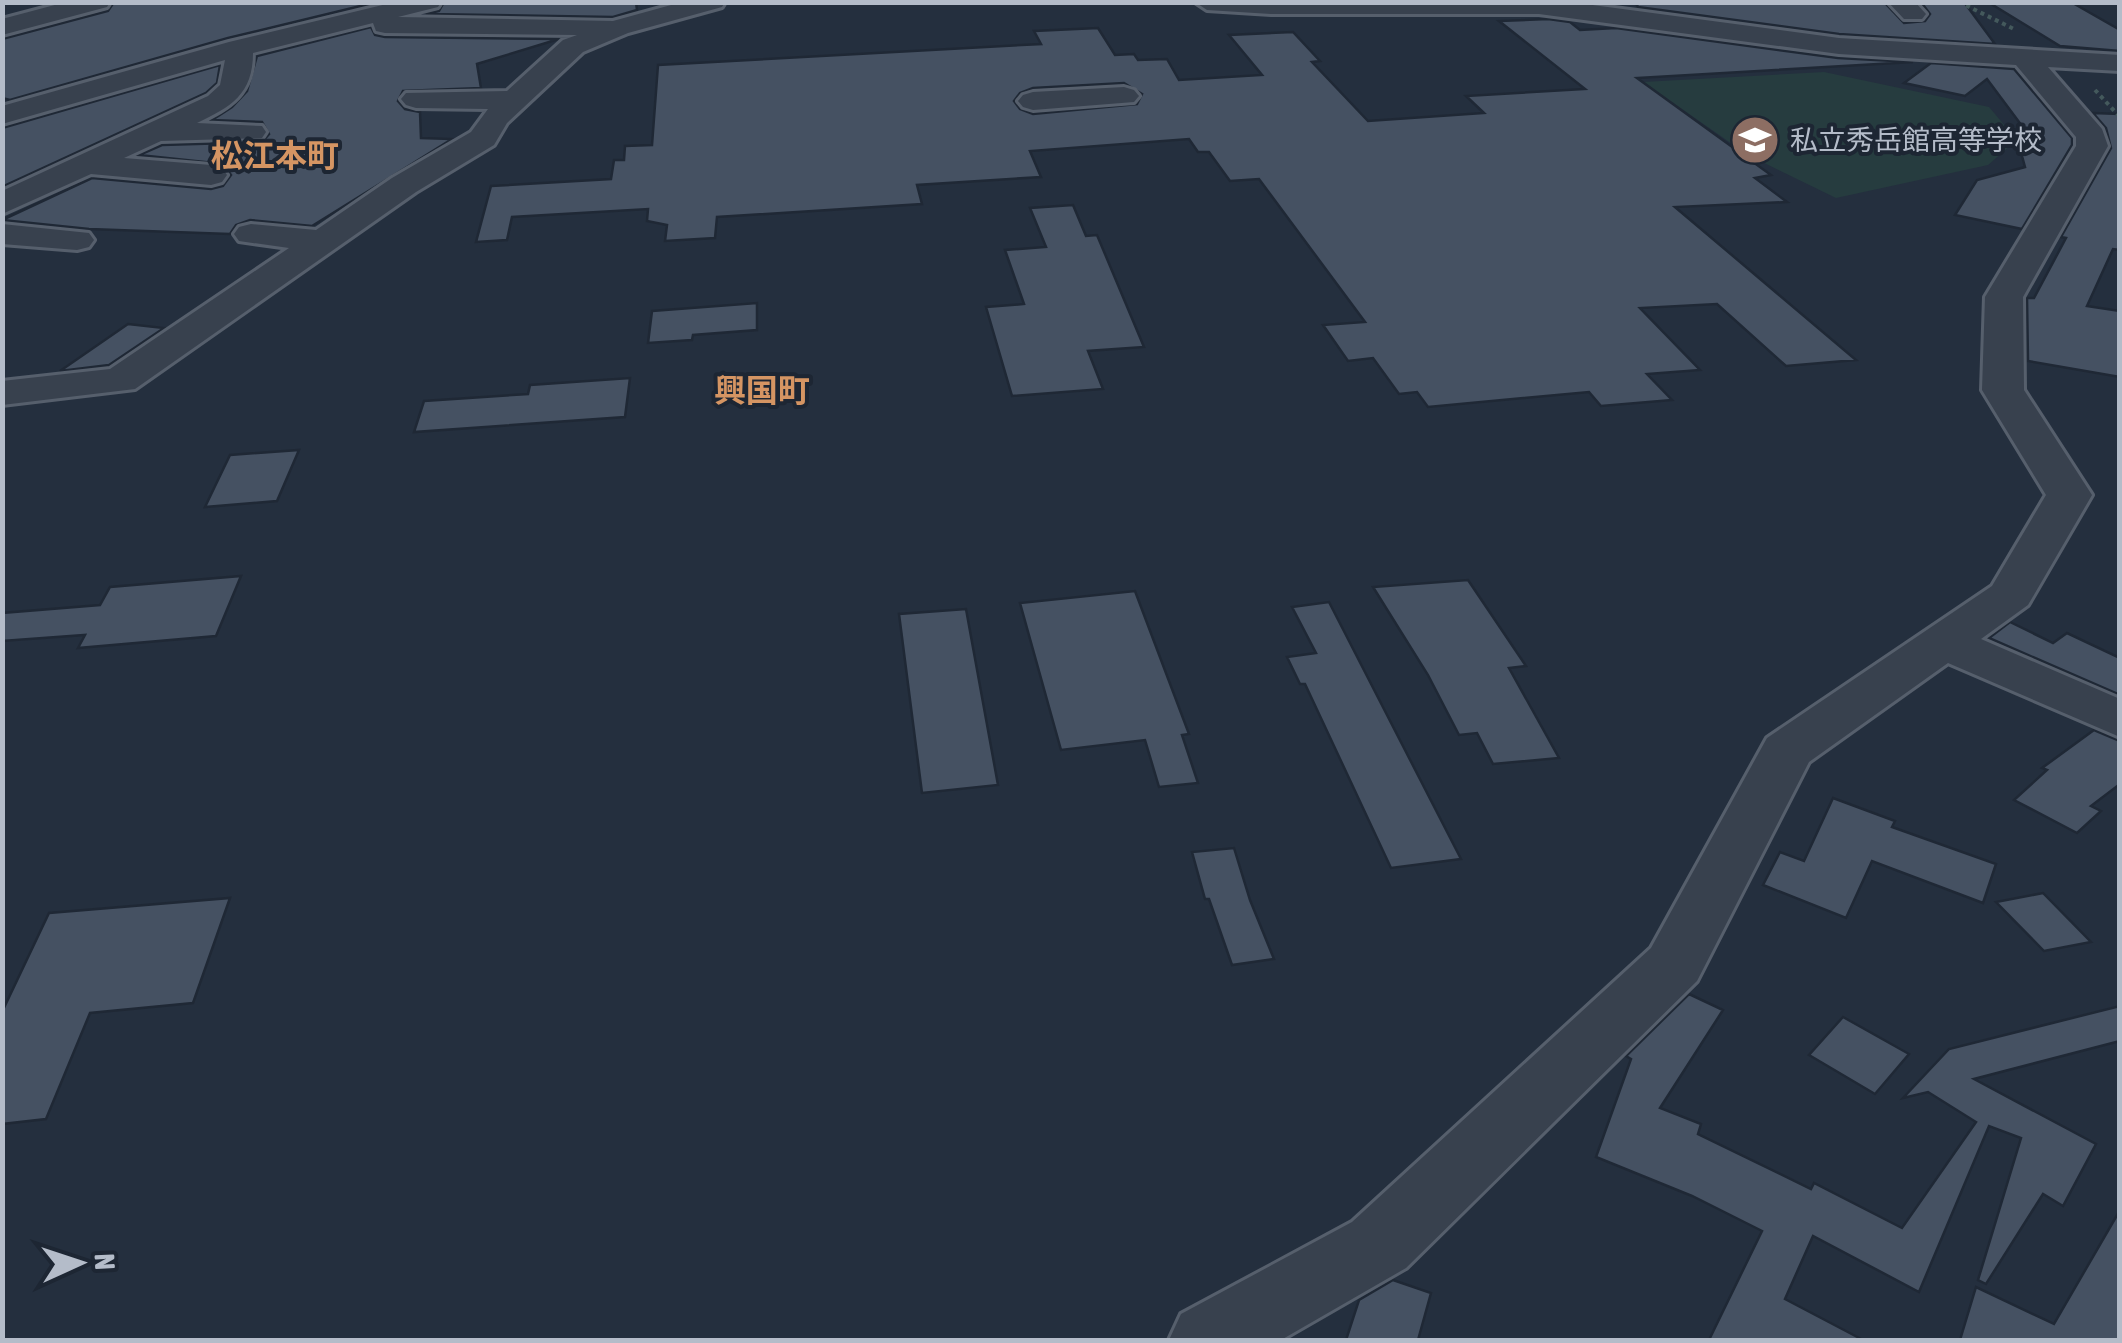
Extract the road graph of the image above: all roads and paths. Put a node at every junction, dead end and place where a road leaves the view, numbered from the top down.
1 (27, 2) edge
2 (98, 2) edge
3 (429, 2) edge
4 (713, 2) edge
5 (1207, 2) edge
6 (1959, 2) edge
7 (1269, 4) edge
8 (1547, 4) edge
9 (307, 8) dead end
10 (1805, 14) dead end
11 (2, 16) edge
12 (346, 23) junction
13 (2, 27) edge
14 (620, 27) junction
15 (1839, 46) junction
16 (2026, 47) junction
17 (239, 48) junction
18 (522, 56) dead end
19 (558, 57) junction
20 (2120, 63) edge
21 (1124, 96) dead end
22 (1032, 101) dead end
23 (409, 109) dead end
24 (505, 109) junction
25 (8, 111) edge
26 (251, 132) dead end
27 (155, 133) junction
28 (88, 165) junction
29 (211, 175) dead end
30 (2, 204) edge
31 (2, 234) edge
32 (251, 234) dead end
33 (77, 240) dead end
34 (323, 241) junction
35 (2, 392) edge
36 (1944, 642) junction
37 (2120, 720) edge
38 (1209, 1340) edge

1 - 11 street
2 - 13 street
3 - 12 street
4 - 14 street
5 - 7 street
6 - 16 path
7 - 8 street
8 - 15 street
9 - 12 street
10 - 15 street
12 - 14 street
12 - 17 street
14 - 19 street
15 - 16 street
16 - 20 street
16 - 36 street
17 - 25 street
17 - 27 street
18 - 19 street
19 - 24 street
21 - 22 street
23 - 24 street
24 - 34 street
26 - 27 street
27 - 28 street
28 - 29 street
28 - 30 street
31 - 33 street
32 - 34 street
34 - 35 street
36 - 37 street
36 - 38 street

